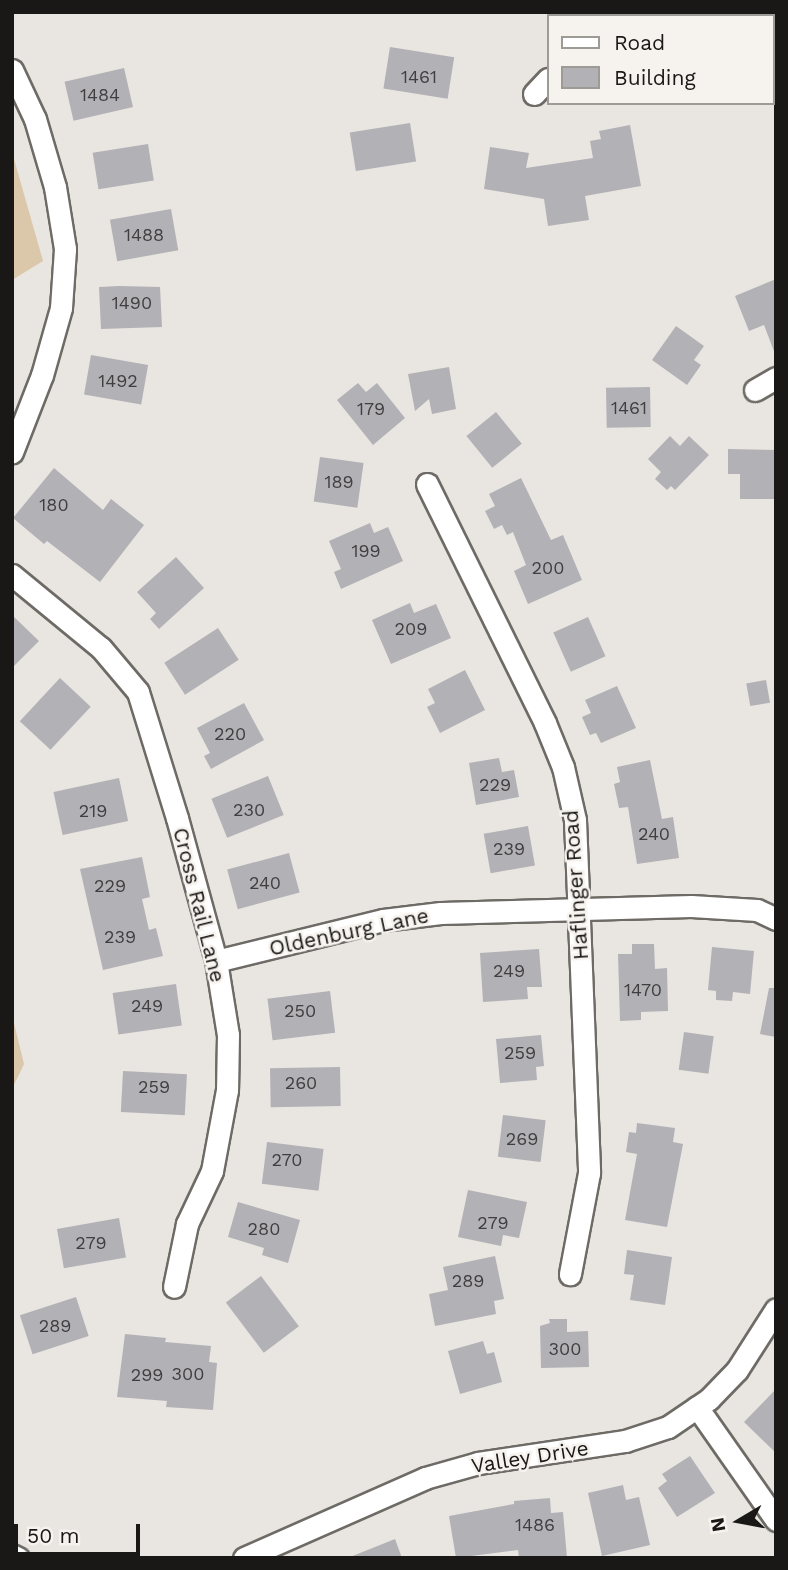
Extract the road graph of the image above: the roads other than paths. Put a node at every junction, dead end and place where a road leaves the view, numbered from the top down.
1 (12, 71) edge
2 (776, 379) edge
3 (755, 390) dead end
4 (12, 452) edge
5 (427, 484) dead end
6 (12, 575) edge
7 (580, 908) junction
8 (776, 919) edge
9 (216, 961) junction
10 (570, 1274) dead end
11 (174, 1287) dead end
12 (776, 1309) edge
13 (697, 1407) junction
14 (776, 1520) edge
15 (12, 1556) edge
16 (19, 1558) edge
17 (244, 1558) edge

1 - 4 street
2 - 3 street
5 - 7 street, Haflinger Road
6 - 9 street, Cross Rail Lane
7 - 8 street, Oldenburg Lane
7 - 9 street, Oldenburg Lane
7 - 10 street, Haflinger Road
9 - 11 street, Cross Rail Lane
12 - 13 street, Valley Drive
13 - 14 street
13 - 17 street, Valley Drive
15 - 16 street

